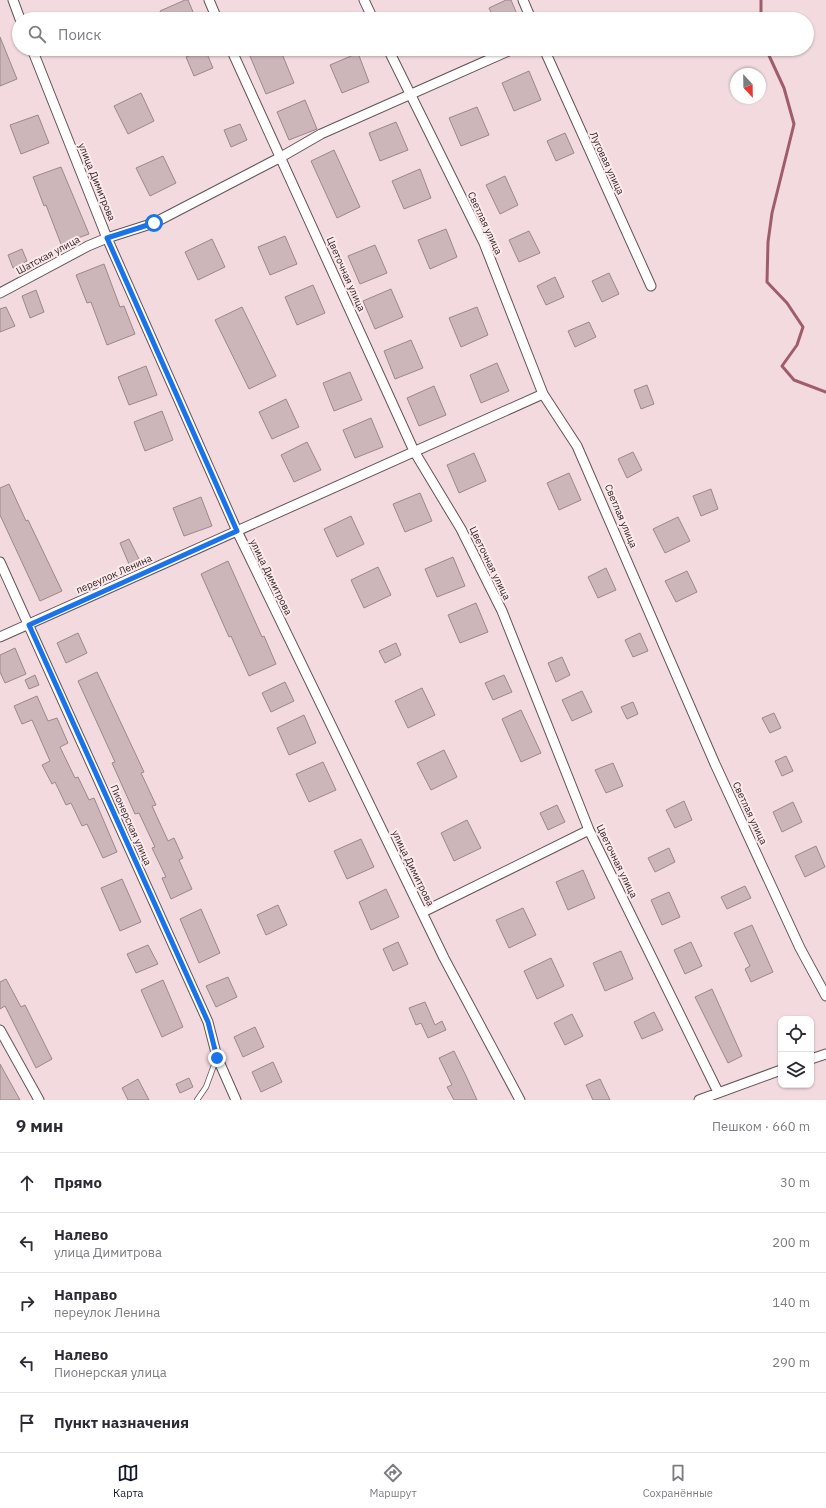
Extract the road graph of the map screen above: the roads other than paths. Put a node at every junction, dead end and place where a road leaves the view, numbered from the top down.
1 (13, 0) edge
2 (208, 0) edge
3 (364, 0) edge
4 (523, 0) edge
5 (17, 12) edge
6 (214, 12) edge
7 (370, 12) edge
8 (528, 12) edge
9 (35, 56) edge
10 (234, 56) edge
11 (391, 56) edge
12 (497, 56) edge
13 (547, 56) edge
14 (410, 94) junction
15 (281, 157) junction
16 (107, 238) junction
17 (651, 286) dead end
18 (0, 293) edge
19 (543, 394) junction
20 (414, 451) junction
21 (237, 531) junction
22 (0, 562) edge
23 (29, 625) junction
24 (0, 637) edge
25 (589, 830) junction
26 (423, 912) junction
27 (826, 996) edge
28 (0, 1030) edge
29 (826, 1054) edge
30 (217, 1058) junction
31 (814, 1058) edge
32 (778, 1071) edge
33 (718, 1092) junction
34 (39, 1100) edge
35 (197, 1100) edge
36 (234, 1100) edge
37 (520, 1100) edge
38 (699, 1100) edge

1 - 5 street
2 - 6 street
3 - 7 street
4 - 8 street
9 - 16 street, улица Димитрова
10 - 15 street, Цветочная улица
11 - 14 street, Светлая улица
12 - 14 street, Шатская улица
13 - 17 street, Луговая улица
14 - 15 street, Шатская улица
14 - 19 street, Светлая улица
15 - 16 street, Шатская улица
15 - 20 street, Цветочная улица
16 - 18 street, Шатская улица
16 - 21 street, улица Димитрова
19 - 20 street, переулок Ленина
19 - 27 street, Светлая улица
20 - 21 street, переулок Ленина
20 - 25 street, Цветочная улица
21 - 23 street, переулок Ленина
21 - 26 street, улица Димитрова
22 - 23 street, Пионерская улица
23 - 24 street, переулок Ленина
23 - 30 street, Пионерская улица
25 - 26 street
25 - 33 street, Цветочная улица
26 - 37 street, улица Димитрова
28 - 34 street
29 - 31 street
30 - 35 lane
30 - 36 street, Пионерская улица
32 - 33 street
33 - 38 street

